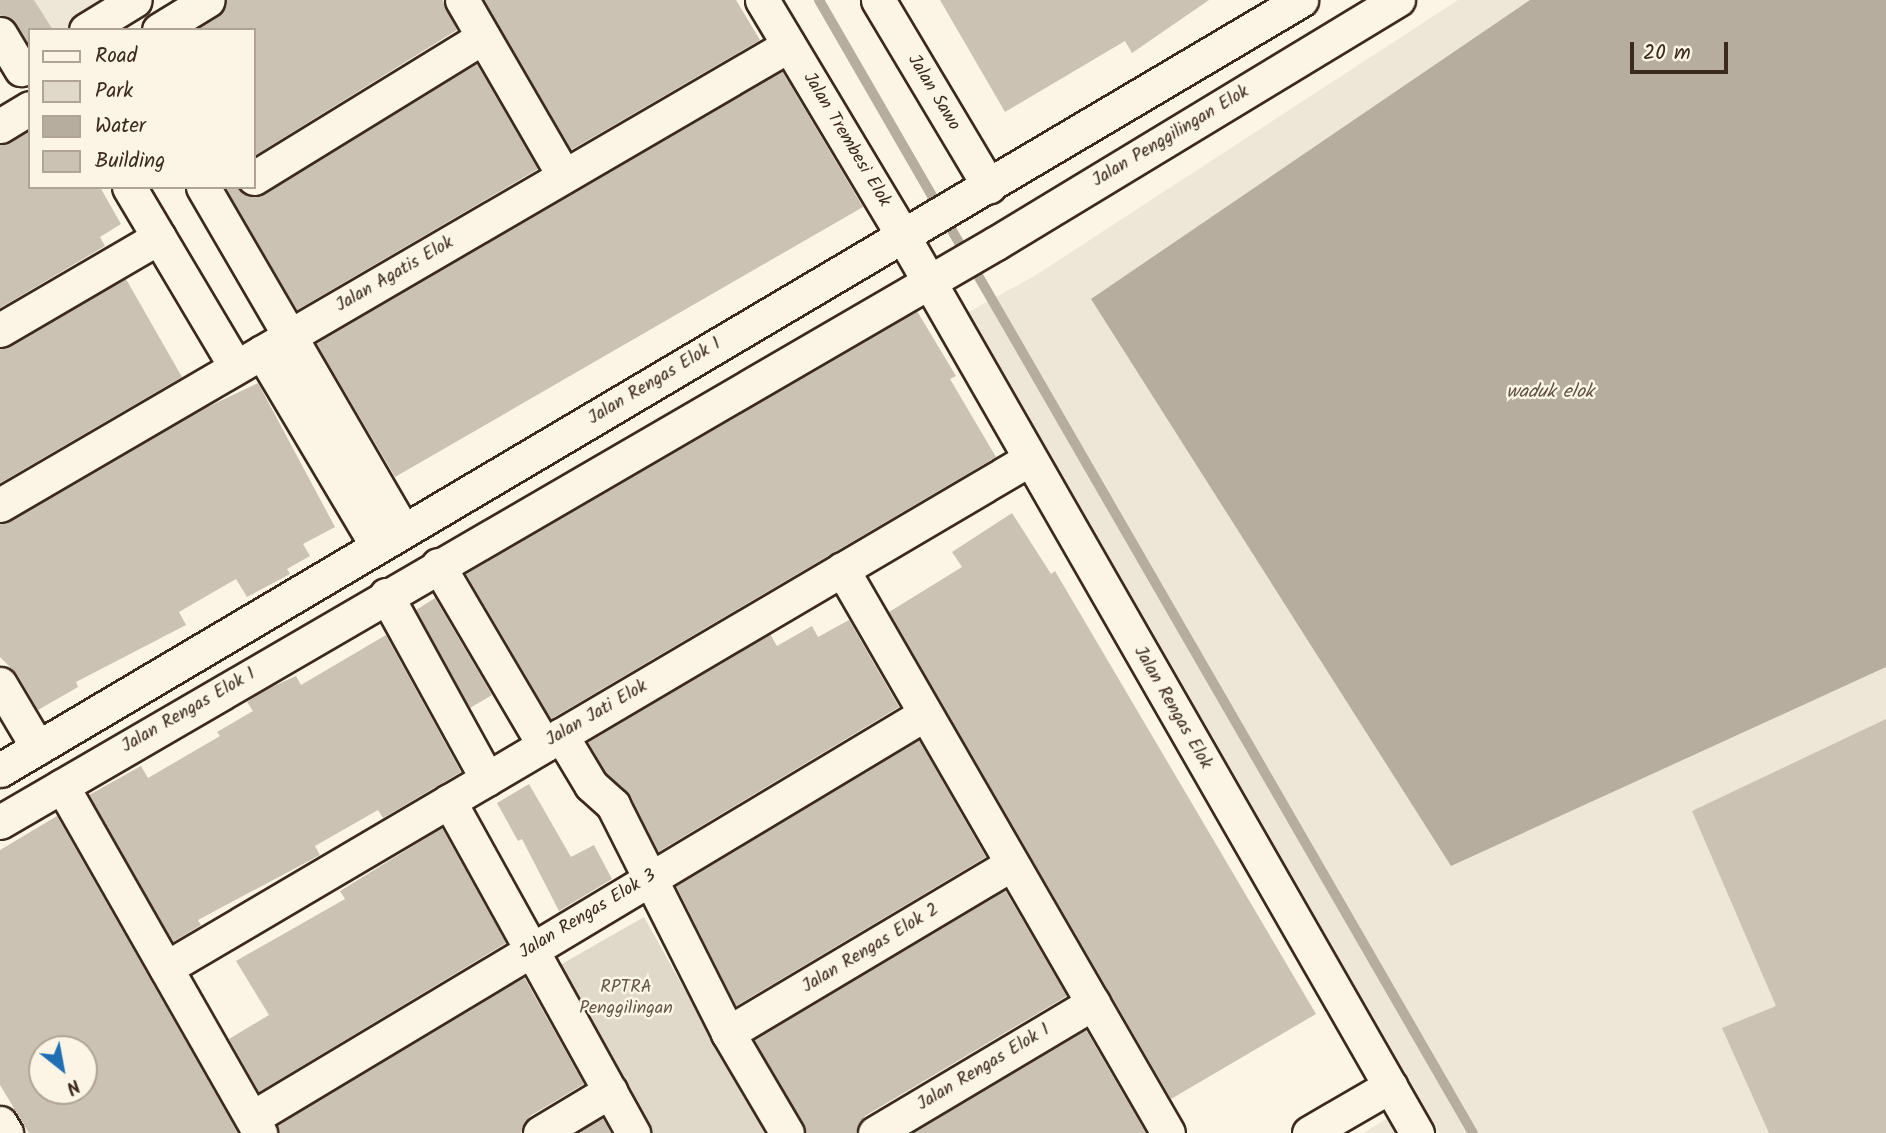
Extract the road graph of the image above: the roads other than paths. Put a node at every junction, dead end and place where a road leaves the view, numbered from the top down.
1 (208, 0) edge
2 (461, 0) edge
3 (762, 0) edge
4 (878, 0) edge
5 (1301, 0) edge
6 (1398, 0) edge
7 (118, 4) edge
8 (88, 28) edge
9 (162, 28) edge
10 (0, 34) edge
11 (483, 37) junction
12 (789, 45) junction
13 (17, 71) edge
14 (28, 109) edge
15 (0, 126) edge
16 (564, 176) junction
17 (256, 177) edge
18 (130, 189) edge
19 (978, 192) junction
20 (218, 193) edge
21 (911, 231) junction
22 (159, 237) junction
23 (935, 277) junction
24 (0, 330) edge
25 (290, 335) junction
26 (248, 360) junction
27 (1028, 460) junction
28 (0, 505) edge
29 (390, 538) junction
30 (842, 569) junction
31 (426, 572) junction
32 (386, 595) junction
33 (0, 684) edge
34 (925, 713) junction
35 (558, 737) junction
36 (38, 748) junction
37 (0, 770) edge
38 (487, 779) junction
39 (62, 786) junction
40 (449, 801) junction
41 (0, 822) edge
42 (1012, 864) junction
43 (649, 877) junction
44 (531, 949) junction
45 (166, 968) junction
46 (1093, 1003) junction
47 (728, 1033) junction
48 (1390, 1086) junction
49 (610, 1091) junction
50 (0, 1123) edge
51 (256, 1125) edge
52 (6, 1133) edge
53 (541, 1133) edge
54 (633, 1133) edge
55 (787, 1133) edge
56 (875, 1133) edge
57 (1168, 1133) edge
58 (1308, 1133) edge
59 (1418, 1133) edge

1 - 9 street
2 - 11 street
3 - 12 street, Jalan Trembesi Elok
4 - 19 street, Jalan Sawo
5 - 19 street
6 - 23 street, Jalan Penggilingan Elok
7 - 8 street
10 - 13 street
11 - 16 street
11 - 17 street
12 - 16 street, Jalan Agatis Elok
12 - 21 street, Jalan Trembesi Elok
14 - 15 street
16 - 25 street, Jalan Agatis Elok
18 - 22 street
19 - 21 street
20 - 25 street
21 - 23 street, Jalan Trembesi Elok
21 - 29 street, Jalan Rengas Elok 1
22 - 24 street
22 - 26 street
23 - 27 street, Jalan Rengas Elok
23 - 31 street, Jalan Rengas Elok 1
25 - 26 street, Jalan Agatis Elok
25 - 29 street
26 - 28 street, Jalan Agatis Elok
26 - 29 street
27 - 30 street, Jalan Jati Elok
27 - 48 street, Jalan Rengas Elok
29 - 31 street
29 - 36 street, Jalan Rengas Elok 1
30 - 34 street
30 - 35 street, Jalan Jati Elok
31 - 32 street, Jalan Rengas Elok 1
31 - 35 street
32 - 38 street
32 - 39 street, Jalan Rengas Elok 1
33 - 36 street
34 - 42 street
34 - 43 street, Jalan Rengas Elok 3
35 - 38 street, Jalan Jati Elok
35 - 43 street
36 - 37 street, Jalan Rengas Elok 1
38 - 40 street, Jalan Jati Elok
39 - 41 street, Jalan Rengas Elok 1
39 - 45 street
40 - 44 street
40 - 45 street, Jalan Jati Elok
42 - 46 street
42 - 47 street, Jalan Rengas Elok 2
43 - 44 street, Jalan Rengas Elok 3
43 - 47 street
44 - 49 street
44 - 51 street, Jalan Rengas Elok 3
45 - 51 street
46 - 56 street, Jalan Rengas Elok 1
46 - 57 street
47 - 55 street
48 - 58 street
48 - 59 street, Jalan Rengas Elok
49 - 53 street
49 - 54 street
50 - 52 street

